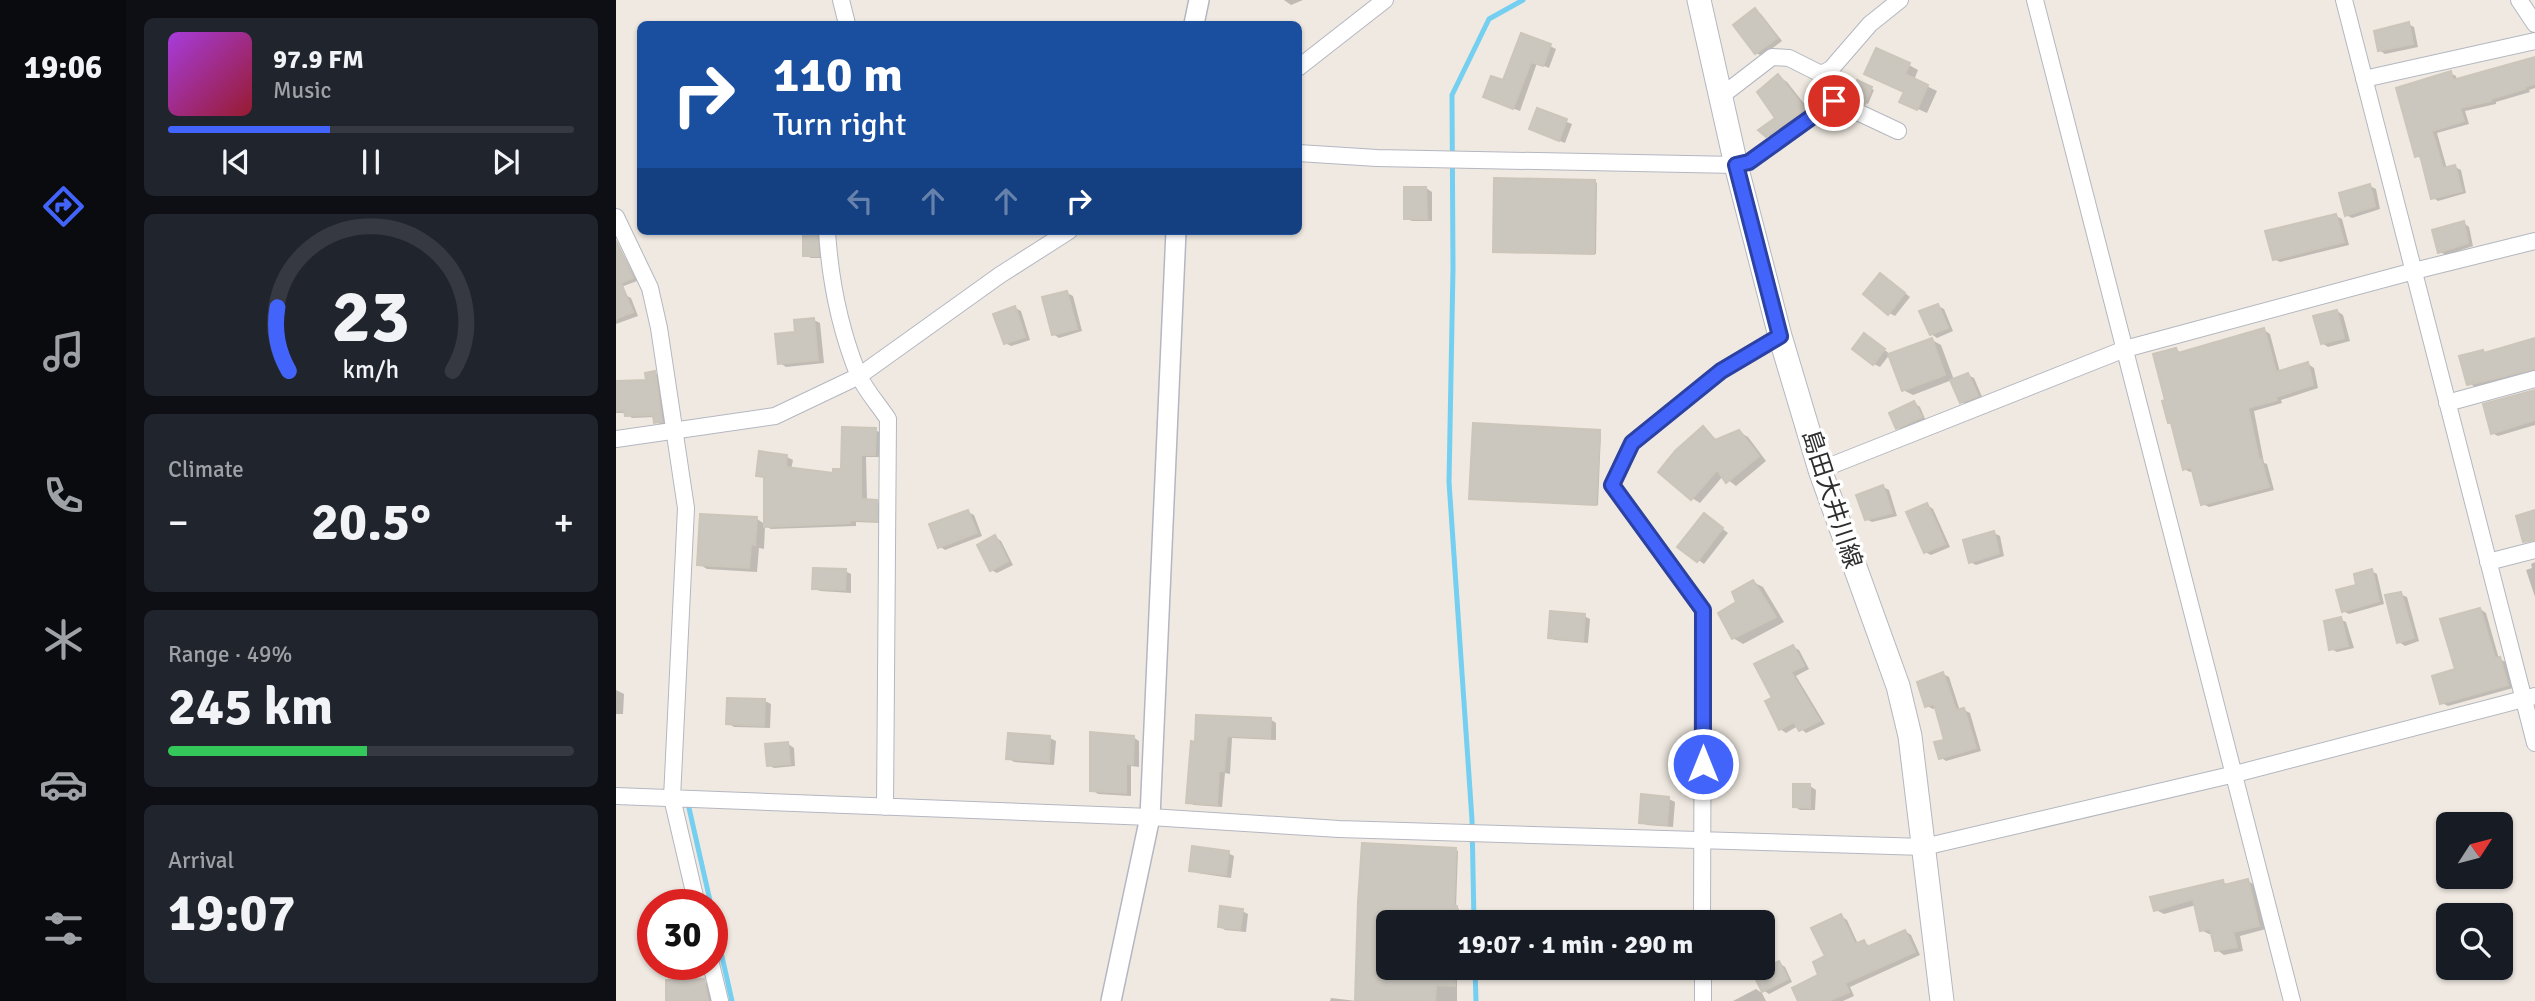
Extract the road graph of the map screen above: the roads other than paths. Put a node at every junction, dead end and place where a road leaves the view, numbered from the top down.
1 (841, 0) edge
2 (1199, 0) edge
3 (1385, 0) edge
4 (1699, 0) edge
5 (1899, 0) edge
6 (2035, 0) edge
7 (2344, 0) edge
8 (2519, 0) edge
9 (846, 21) edge
10 (1195, 21) edge
11 (2535, 24) edge
12 (2535, 41) edge
13 (1302, 65) edge
14 (2364, 79) junction
15 (1720, 97) junction
16 (1898, 131) dead end
17 (1302, 153) edge
18 (1736, 165) junction
19 (616, 217) edge
20 (827, 235) edge
21 (1063, 235) edge
22 (1177, 235) edge
23 (2535, 241) edge
24 (2414, 271) junction
25 (1780, 336) junction
26 (2125, 349) junction
27 (859, 376) junction
28 (2535, 380) edge
29 (2447, 403) junction
30 (675, 430) junction
31 (616, 439) edge
32 (1820, 470) junction
33 (2535, 550) edge
34 (2488, 562) junction
35 (2529, 697) edge
36 (2535, 743) edge
37 (2235, 774) junction
38 (616, 796) edge
39 (672, 798) junction
40 (886, 807) junction
41 (1150, 817) junction
42 (1702, 840) junction
43 (1924, 848) junction
44 (693, 889) edge
45 (1702, 910) edge
46 (715, 980) edge
47 (1703, 980) edge
48 (720, 1001) edge
49 (1111, 1001) edge
50 (1703, 1001) edge
51 (1942, 1001) edge
52 (2292, 1001) edge

1 - 9 street
2 - 10 street
3 - 13 street
4 - 15 main road, 島田大井川線
5 - 15 street
6 - 26 street
7 - 14 street
8 - 11 street
12 - 14 street
14 - 24 street
15 - 18 main road, 島田大井川線
16 - 18 street
17 - 18 street
18 - 25 main road, 島田大井川線
19 - 30 street
20 - 27 street
21 - 27 street
22 - 41 street
23 - 24 street
24 - 26 street
24 - 29 street
25 - 32 main road, 島田大井川線
25 - 42 street
26 - 32 street
26 - 37 street
27 - 30 street
27 - 40 street
28 - 29 street
29 - 34 street
30 - 31 street
30 - 39 street
32 - 43 main road, 島田大井川線
33 - 34 street
34 - 35 street
35 - 36 street
35 - 37 street
37 - 43 street
37 - 52 street
38 - 39 street
39 - 40 street
39 - 44 street
40 - 41 street
41 - 42 street
41 - 49 street
42 - 43 street
42 - 45 street
43 - 51 main road, 島田大井川線
46 - 48 street
47 - 50 street

